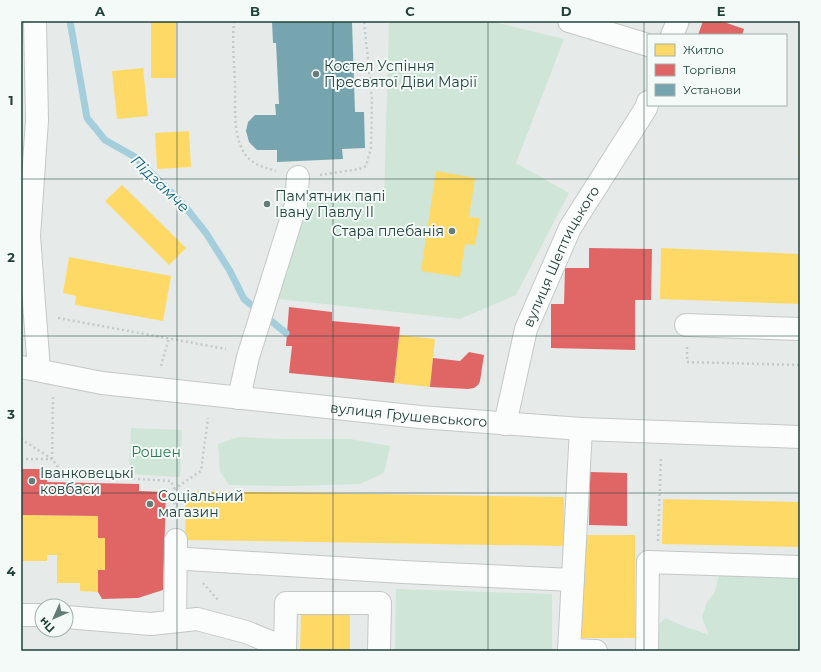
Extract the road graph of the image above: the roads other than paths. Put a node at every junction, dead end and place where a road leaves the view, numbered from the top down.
1 (35, 21) edge
2 (569, 21) edge
3 (678, 21) edge
4 (672, 34) edge
5 (647, 45) edge
6 (647, 105) edge
7 (298, 177) road end
8 (686, 325) dead end
9 (800, 329) edge
10 (30, 368) edge
11 (239, 398) junction
12 (505, 424) junction
13 (581, 429) junction
14 (800, 437) edge
15 (176, 540) road end
16 (187, 559) road end
17 (800, 567) edge
18 (573, 580) junction
19 (21, 615) edge
20 (34, 616) edge
21 (74, 618) edge
22 (176, 621) junction
23 (285, 649) edge
24 (379, 651) edge
25 (569, 651) edge
26 (596, 651) edge
27 (647, 651) edge

1 - 10 street
2 - 5 street
3 - 4 street
6 - 12 street, вулиця Шептицького
7 - 11 street
8 - 9 street
10 - 11 street, вулиця Грушевського
11 - 12 street, вулиця Грушевського
12 - 13 street, вулиця Грушевського
13 - 14 street, вулиця Грушевського
13 - 18 street
15 - 22 street
16 - 18 street
17 - 27 street
18 - 25 street
19 - 20 street
21 - 22 street
22 - 23 street
23 - 24 street
25 - 26 street

